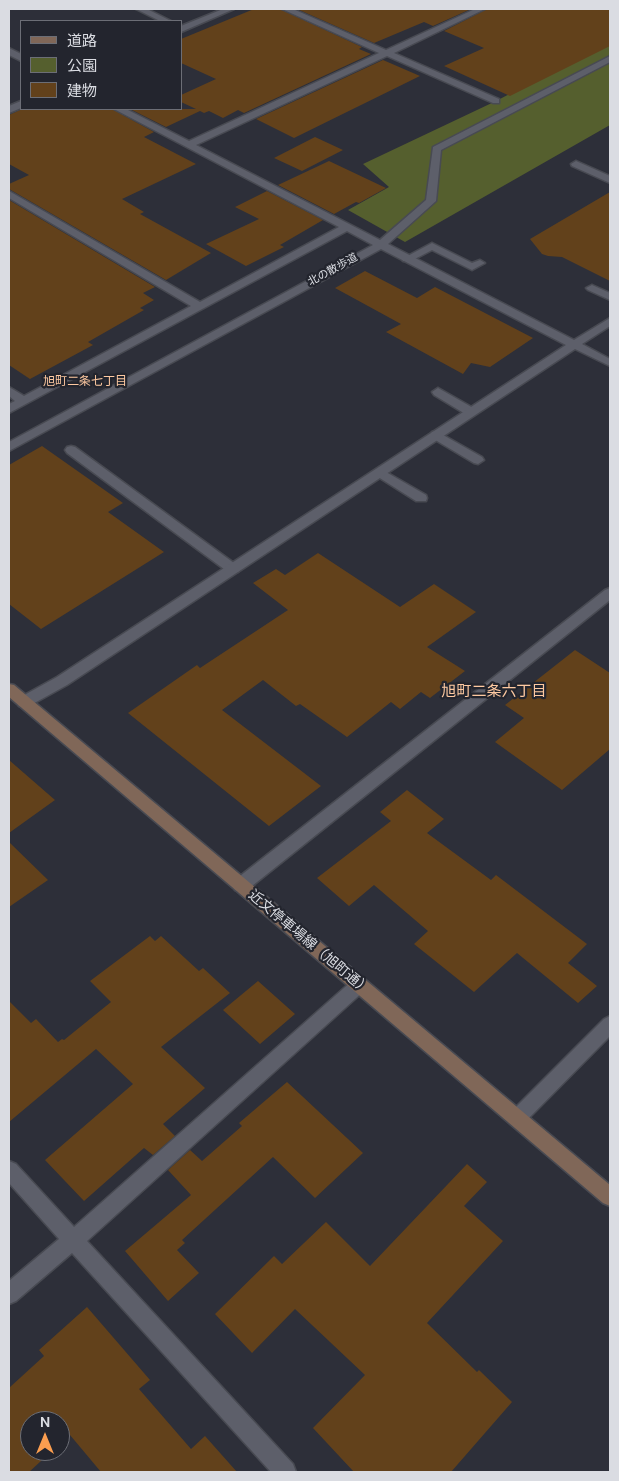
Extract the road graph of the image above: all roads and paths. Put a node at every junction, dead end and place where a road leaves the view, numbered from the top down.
1 (140, 9) edge
2 (230, 9) edge
3 (286, 9) edge
4 (481, 9) edge
5 (165, 20) edge
6 (182, 28) edge
7 (386, 53) junction
8 (610, 59) edge
9 (496, 101) dead end
10 (122, 110) edge
11 (189, 145) junction
12 (576, 164) dead end
13 (610, 180) edge
14 (9, 194) edge
15 (347, 227) junction
16 (380, 245) junction
17 (407, 259) junction
18 (480, 262) dead end
19 (592, 288) dead end
20 (610, 297) edge
21 (199, 306) junction
22 (610, 321) edge
23 (574, 344) junction
24 (610, 363) edge
25 (9, 391) edge
26 (438, 392) dead end
27 (23, 402) junction
28 (9, 409) edge
29 (471, 412) junction
30 (436, 435) junction
31 (9, 447) edge
32 (72, 450) dead end
33 (478, 460) dead end
34 (380, 472) junction
35 (421, 498) dead end
36 (233, 569) junction
37 (610, 593) edge
38 (9, 689) edge
39 (24, 702) junction
40 (241, 885) junction
41 (359, 985) junction
42 (610, 1024) edge
43 (517, 1118) junction
44 (9, 1170) edge
45 (610, 1197) edge
46 (73, 1240) junction
47 (9, 1294) edge
48 (285, 1472) edge

1 - 5 street
2 - 6 street
3 - 7 street
4 - 7 street
7 - 9 street
7 - 11 street
8 - 16 street, 北の散歩道
10 - 11 street
11 - 15 street
12 - 13 street
14 - 21 street
15 - 16 street
15 - 21 street
16 - 17 street
16 - 31 street, 北の散歩道
17 - 18 street
17 - 23 street
19 - 20 street
21 - 27 street
22 - 23 street
23 - 24 street
23 - 29 street
25 - 27 street
26 - 29 street
27 - 28 street
29 - 30 street
30 - 33 street
30 - 34 street
32 - 36 street
34 - 35 street
34 - 36 street
36 - 39 street
37 - 40 street
38 - 39 main road, 近文停車場線（旭町通）
39 - 40 main road, 近文停車場線（旭町通）
40 - 41 main road, 近文停車場線（旭町通）
41 - 43 main road, 近文停車場線（旭町通）
41 - 46 street
42 - 43 street
43 - 45 main road, 近文停車場線（旭町通）
44 - 46 street
46 - 47 street
46 - 48 street

